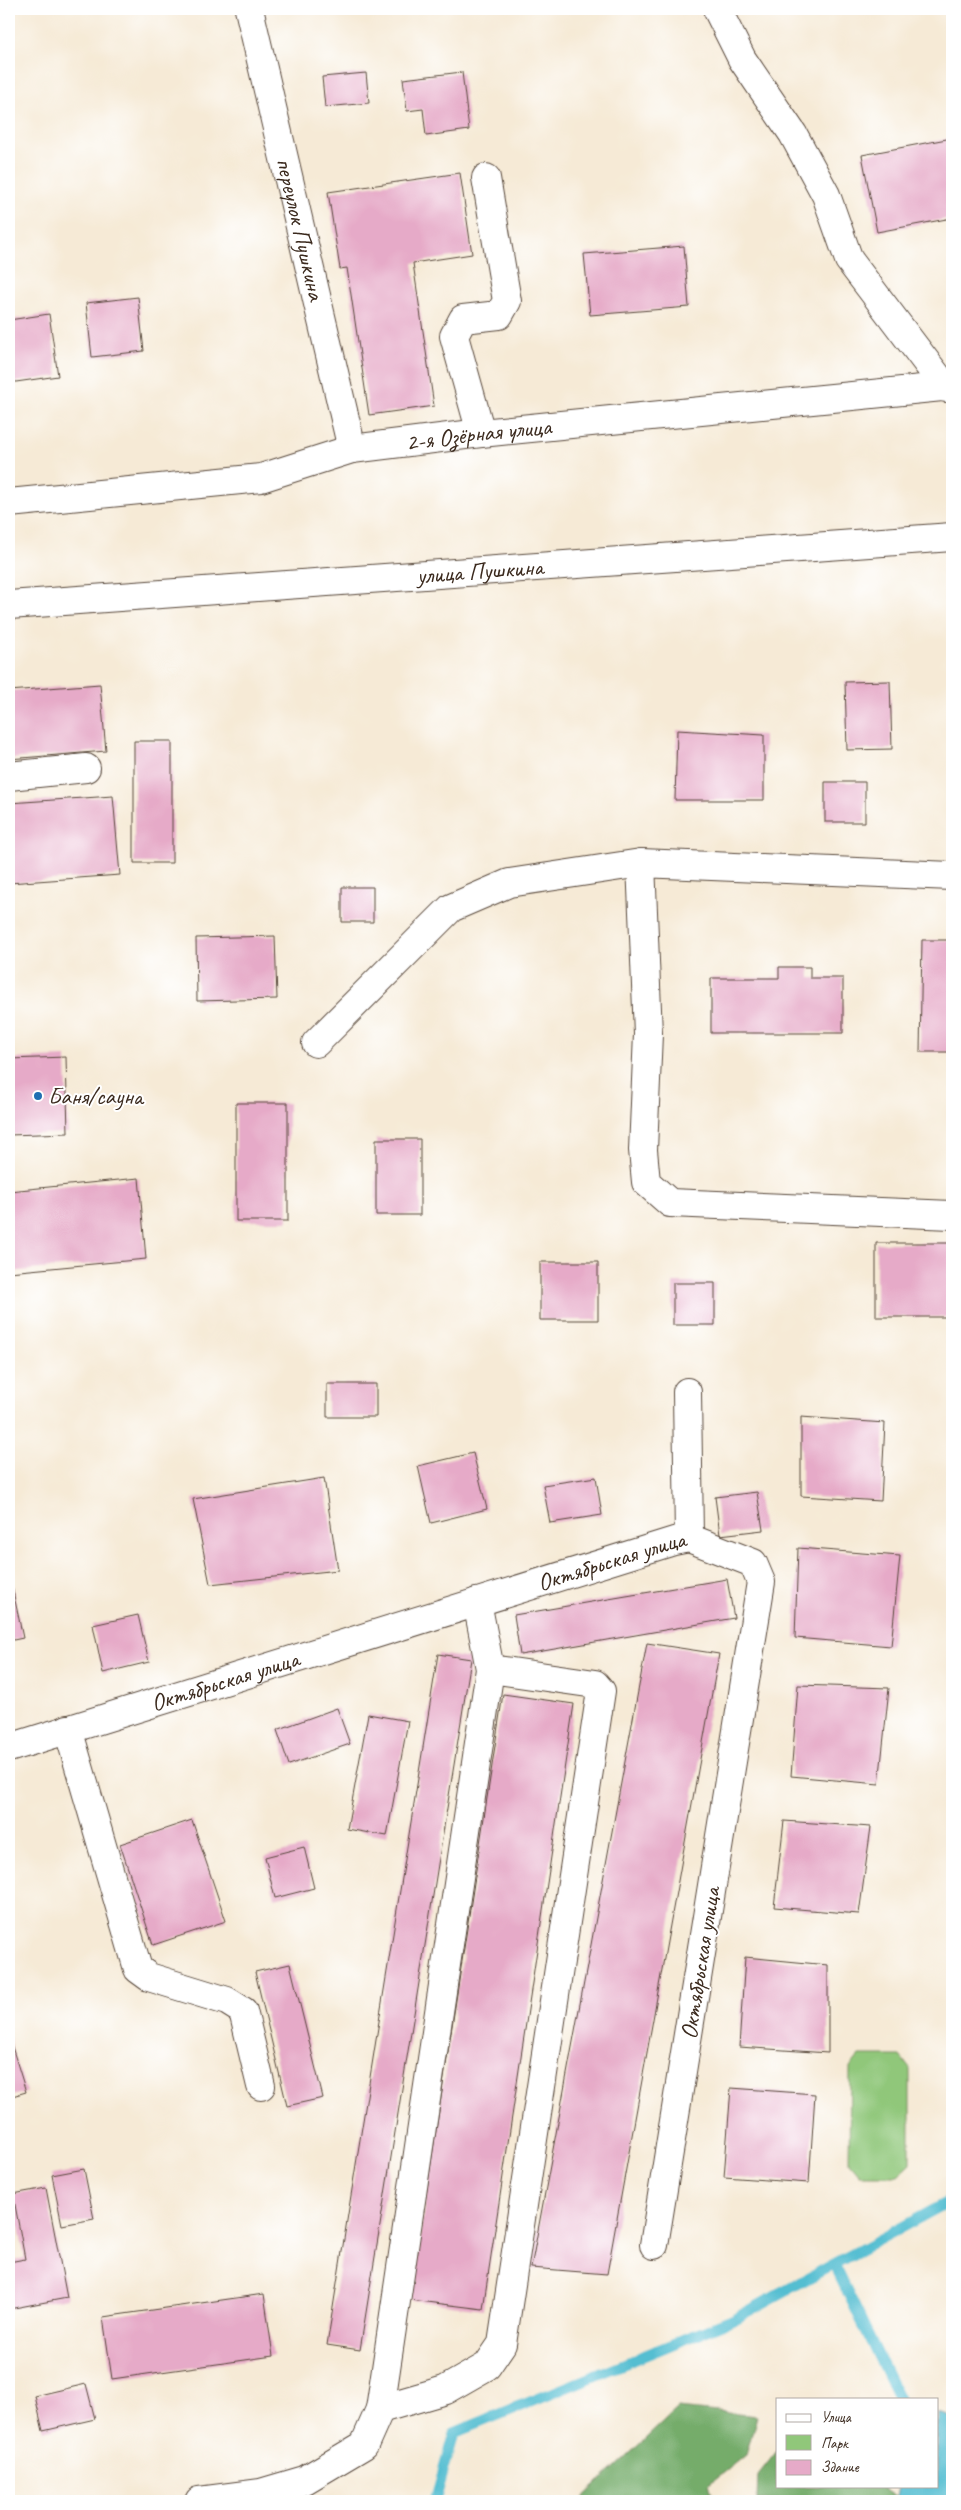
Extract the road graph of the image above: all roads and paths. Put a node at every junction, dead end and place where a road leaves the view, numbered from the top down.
1 (249, 9) edge
2 (717, 9) edge
3 (486, 178) dead end
4 (949, 387) edge
5 (481, 433) junction
6 (352, 449) junction
7 (9, 503) edge
8 (952, 537) edge
9 (9, 605) edge
10 (86, 768) dead end
11 (9, 776) edge
12 (641, 863) junction
13 (952, 876) edge
14 (316, 1043) dead end
15 (952, 1215) edge
16 (687, 1392) dead end
17 (689, 1538) junction
18 (477, 1602) junction
19 (490, 1670) junction
20 (68, 1729) junction
21 (9, 1748) edge
22 (261, 2086) dead end
23 (654, 2245) dead end
24 (380, 2409) junction
25 (302, 2491) edge
26 (207, 2501) edge

1 - 6 street, переулок Пушкина
2 - 4 street
3 - 5 street
4 - 5 street, 2-я Озёрная улица
5 - 6 street, 2-я Озёрная улица
6 - 7 street, 2-я Озёрная улица
8 - 9 street, улица Пушкина
10 - 11 street
12 - 13 street
12 - 14 street
12 - 15 street
16 - 17 street
17 - 18 street, Октябрьская улица
17 - 23 street, Октябрьская улица
18 - 19 street
18 - 20 street, Октябрьская улица
19 - 24 street
19 - 24 street
20 - 21 street, Октябрьская улица
20 - 22 street
24 - 25 street
25 - 26 street

